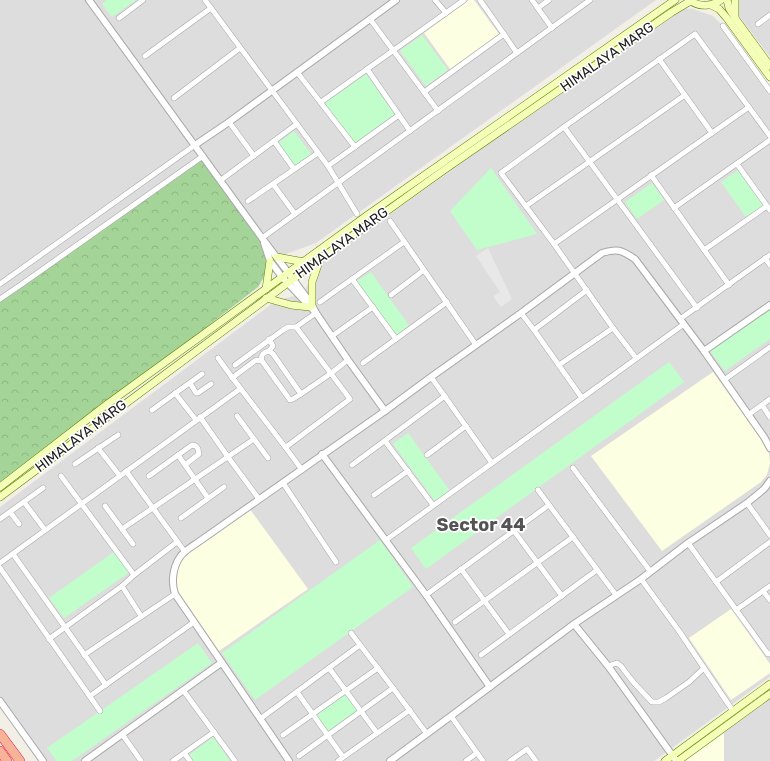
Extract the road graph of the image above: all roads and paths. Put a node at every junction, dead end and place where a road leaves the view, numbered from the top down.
1 (89, 0) edge
2 (143, 0) edge
3 (205, 0) edge
4 (396, 0) edge
5 (435, 0) edge
6 (464, 0) edge
7 (480, 0) edge
8 (532, 0) edge
9 (549, 0) edge
10 (590, 0) edge
11 (675, 0) edge
12 (721, 0) edge
13 (727, 0) edge
14 (735, 0) edge
15 (691, 1) edge
16 (668, 3) edge
17 (712, 5) junction
18 (211, 8) junction
19 (538, 8) junction
20 (446, 13) junction
21 (770, 15) edge
22 (118, 18) dead end
23 (735, 18) junction
24 (370, 19) junction
25 (758, 24) dead end
26 (723, 26) dead end
27 (552, 28) junction
28 (504, 34) junction
29 (240, 48) junction
30 (393, 50) junction
31 (518, 53) junction
32 (145, 56) dead end
33 (659, 59) junction
34 (770, 66) edge
35 (367, 69) junction
36 (298, 72) junction
37 (770, 77) edge
38 (272, 90) junction
39 (770, 91) edge
40 (424, 92) junction
41 (685, 95) junction
42 (174, 98) dead end
43 (321, 102) junction
44 (749, 107) junction
45 (438, 111) junction
46 (399, 115) junction
47 (229, 122) junction
48 (297, 124) junction
49 (564, 126) junction
50 (410, 131) junction
51 (712, 133) junction
52 (770, 136) edge
53 (770, 140) edge
54 (274, 141) junction
55 (195, 145) junction
56 (355, 147) junction
57 (318, 153) junction
58 (203, 156) junction
59 (254, 156) junction
60 (590, 162) junction
61 (737, 164) junction
62 (328, 166) junction
63 (294, 169) junction
64 (652, 176) junction
65 (220, 180) junction
66 (338, 182) junction
67 (273, 184) junction
68 (617, 200) junction
69 (248, 201) dead end
70 (526, 206) junction
71 (674, 208) junction
72 (769, 208) edge
73 (295, 214) junction
74 (357, 214) dead end
75 (390, 221) dead end
76 (262, 238) junction
77 (404, 242) junction
78 (554, 244) junction
79 (704, 250) junction
80 (768, 256) edge
81 (274, 259) junction
82 (320, 259) junction
83 (304, 262) junction
84 (770, 265) edge
85 (424, 270) junction
86 (288, 272) junction
87 (575, 274) junction
88 (352, 279) junction
89 (288, 280) junction
90 (0, 284) edge
91 (728, 285) junction
92 (266, 289) junction
93 (587, 290) junction
94 (391, 295) dead end
95 (266, 298) junction
96 (0, 299) edge
97 (320, 302) dead end
98 (447, 302) junction
99 (770, 305) edge
100 (311, 306) junction
101 (373, 307) junction
102 (697, 308) junction
103 (316, 313) junction
104 (521, 313) junction
105 (682, 322) junction
106 (296, 327) junction
107 (613, 328) junction
108 (534, 330) junction
109 (332, 336) junction
110 (269, 339) junction
111 (396, 339) junction
112 (476, 344) junction
113 (770, 347) edge
114 (269, 351) junction
115 (704, 351) junction
116 (218, 358) dead end
117 (636, 358) junction
118 (348, 360) junction
119 (262, 361) junction
120 (363, 363) dead end
121 (235, 365) dead end
122 (559, 365) junction
123 (202, 374) dead end
124 (330, 374) junction
125 (431, 377) junction
126 (232, 378) junction
127 (724, 380) junction
128 (190, 383) junction
129 (211, 384) dead end
130 (240, 389) junction
131 (175, 393) junction
132 (301, 394) junction
133 (445, 396) junction
134 (582, 398) junction
135 (770, 400) edge
136 (762, 405) junction
137 (152, 410) dead end
138 (385, 411) junction
139 (748, 414) junction
140 (237, 416) dead end
141 (770, 417) edge
142 (198, 419) junction
143 (466, 426) junction
144 (118, 435) dead end
145 (254, 439) junction
146 (385, 441) junction
147 (286, 447) junction
148 (98, 448) junction
149 (770, 448) edge
150 (322, 454) junction
151 (178, 455) junction
152 (428, 455) dead end
153 (228, 457) junction
154 (268, 458) dead end
155 (492, 463) junction
156 (75, 464) dead end
157 (185, 465) junction
158 (352, 465) dead end
159 (572, 468) dead end
160 (302, 470) junction
161 (126, 471) junction
162 (408, 471) junction
163 (61, 476) dead end
164 (120, 476) junction
165 (149, 476) dead end
166 (194, 479) junction
167 (770, 481) edge
168 (282, 483) junction
169 (0, 487) edge
170 (224, 487) dead end
171 (43, 488) dead end
172 (538, 490) dead end
173 (374, 495) dead end
174 (0, 497) edge
175 (208, 498) junction
176 (259, 499) junction
177 (24, 502) junction
178 (747, 503) junction
179 (81, 504) junction
180 (433, 505) junction
181 (549, 505) junction
182 (106, 506) dead end
183 (153, 508) junction
184 (10, 512) junction
185 (181, 518) dead end
186 (0, 519) edge
187 (19, 524) dead end
188 (122, 529) junction
189 (45, 530) junction
190 (514, 531) junction
191 (770, 535) edge
192 (573, 537) junction
193 (386, 540) junction
194 (177, 542) junction
195 (770, 542) edge
196 (688, 543) junction
197 (132, 544) dead end
198 (185, 552) junction
199 (13, 554) junction
200 (336, 562) dead end
201 (0, 563) edge
202 (537, 563) junction
203 (0, 568) edge
204 (461, 569) junction
205 (597, 570) junction
206 (650, 571) junction
207 (134, 575) junction
208 (641, 579) junction
209 (716, 582) junction
210 (122, 586) junction
211 (770, 586) edge
212 (763, 591) junction
213 (174, 594) junction
214 (426, 595) junction
215 (616, 595) junction
216 (562, 596) junction
217 (484, 600) junction
218 (770, 600) edge
219 (736, 610) junction
220 (141, 616) junction
221 (194, 622) junction
222 (455, 622) dead end
223 (574, 624) junction
224 (65, 627) junction
225 (351, 633) dead end
226 (509, 634) junction
227 (49, 639) junction
228 (360, 645) junction
229 (770, 653) edge
230 (84, 655) junction
231 (481, 655) dead end
232 (221, 663) junction
233 (608, 666) junction
234 (329, 668) junction
235 (378, 668) junction
236 (704, 668) junction
237 (770, 684) edge
238 (106, 685) junction
239 (490, 686) junction
240 (393, 688) junction
241 (183, 690) junction
242 (346, 690) junction
243 (297, 692) junction
244 (770, 694) edge
245 (90, 696) junction
246 (0, 701) edge
247 (410, 710) junction
248 (100, 711) dead end
249 (362, 711) junction
250 (733, 711) junction
251 (313, 714) junction
252 (451, 716) junction
253 (260, 719) junction
254 (214, 732) junction
255 (377, 733) junction
256 (0, 734) edge
257 (122, 734) junction
258 (427, 734) junction
259 (283, 735) dead end
260 (328, 735) junction
261 (0, 751) edge
262 (184, 753) junction
263 (477, 753) junction
264 (299, 756) dead end
265 (343, 757) junction
266 (676, 759) edge
267 (7, 761) edge
268 (20, 761) edge
269 (43, 761) edge
270 (85, 761) edge
271 (141, 761) edge
272 (173, 761) edge
273 (190, 761) edge
274 (235, 761) edge
275 (289, 761) edge
276 (338, 761) edge
277 (390, 761) edge
278 (466, 761) edge
279 (483, 761) edge
280 (510, 761) edge
281 (536, 761) edge
282 (664, 761) edge

1 - 55 street
2 - 22 street
3 - 18 street
4 - 24 street
5 - 20 street
6 - 20 street
7 - 28 street
8 - 19 street
9 - 19 street
10 - 27 street
11 - 16 main road, HIMALAYA MARG
12 - 17 main road
13 - 23 main road
14 - 23 main road
15 - 17 main road
15 - 82 main road, HIMALAYA MARG
16 - 83 main road, HIMALAYA MARG
17 - 37 main road
18 - 29 street
18 - 32 street
19 - 27 street
20 - 30 street
21 - 25 street
23 - 34 main road
24 - 30 street
24 - 36 street
26 - 39 street
27 - 31 street
28 - 31 street
28 - 40 street
29 - 38 street
29 - 42 street
30 - 35 street
30 - 40 street
31 - 45 street
33 - 41 street
33 - 44 street
33 - 49 street
35 - 43 street
35 - 46 street
36 - 38 street
36 - 43 street
38 - 47 street
38 - 48 street
40 - 45 street
41 - 51 street
41 - 60 street
43 - 56 street
44 - 51 street
44 - 52 street
45 - 50 street
46 - 50 street
46 - 56 street
47 - 55 street
47 - 59 street
48 - 54 street
48 - 57 street
49 - 60 street
49 - 70 street
50 - 66 street
51 - 64 street
53 - 61 street
54 - 59 street
54 - 63 street
55 - 58 street
55 - 90 street
56 - 62 street
57 - 62 street
57 - 63 street
58 - 65 street
58 - 96 street
59 - 65 street
60 - 68 street
60 - 70 street
61 - 71 street
61 - 72 street
62 - 66 street
63 - 67 street
64 - 68 street
64 - 71 street
65 - 76 street
66 - 73 street
66 - 74 street
67 - 69 street
67 - 73 street
68 - 78 street
68 - 102 street
70 - 78 street
71 - 79 street
72 - 79 street
73 - 76 street
75 - 77 street
76 - 81 street
77 - 85 street
77 - 88 street
78 - 87 street
79 - 91 street
80 - 84 street
80 - 91 street
81 - 83 main road
81 - 86 street
81 - 89 street
81 - 92 main road
82 - 89 main road, HIMALAYA MARG
82 - 100 main road
83 - 86 main road, HIMALAYA MARG
85 - 94 street
85 - 98 street
86 - 89 main road, HIMALAYA MARG
87 - 93 street
87 - 104 street
87 - 105 street
88 - 97 street
88 - 101 street
89 - 92 main road, HIMALAYA MARG
89 - 95 main road, HIMALAYA MARG
89 - 100 street
91 - 102 street
92 - 169 main road, HIMALAYA MARG
93 - 107 street
93 - 108 street
95 - 100 main road
95 - 174 main road, HIMALAYA MARG
98 - 111 street
98 - 112 street
99 - 115 street
100 - 103 street
101 - 109 street
101 - 111 street
102 - 105 street
103 - 106 street
103 - 109 street
104 - 108 street
104 - 112 street
105 - 115 street
105 - 117 street
106 - 110 street
106 - 124 street
107 - 117 street
107 - 122 street
108 - 122 street
109 - 118 street
110 - 114 street
110 - 121 street
111 - 120 street
112 - 125 street
113 - 127 street
114 - 119 street
114 - 132 street
115 - 127 street
116 - 126 street
117 - 134 street
118 - 124 street
118 - 138 street
119 - 126 street
119 - 132 street
122 - 134 street
123 - 128 street
124 - 132 street
124 - 147 street
125 - 133 street
125 - 138 street
126 - 130 street
127 - 139 street
128 - 129 street
128 - 131 street
130 - 142 street
130 - 147 street
131 - 137 street
131 - 142 street
133 - 143 street
133 - 146 street
134 - 155 street
135 - 136 street
136 - 139 street
136 - 141 street
138 - 150 street
139 - 149 street
140 - 145 street
142 - 153 street
142 - 161 street
143 - 152 street
143 - 155 street
144 - 148 street
145 - 153 street
145 - 154 street
146 - 158 street
146 - 162 street
147 - 160 street
148 - 156 street
148 - 164 street
150 - 160 street
150 - 193 street
151 - 157 street
151 - 157 street
151 - 165 street
153 - 166 street
153 - 176 street
155 - 180 street
157 - 166 street
159 - 206 street
160 - 168 street
161 - 164 street
161 - 183 street
162 - 173 street
162 - 180 street
163 - 179 street
164 - 179 street
166 - 175 street
166 - 183 street
167 - 178 street
168 - 176 street
168 - 200 street
170 - 175 street
171 - 177 street
172 - 181 street
175 - 185 street
176 - 198 street
177 - 184 street
177 - 189 street
178 - 191 street
178 - 196 street
179 - 189 street
179 - 207 street
180 - 193 street
181 - 190 street
181 - 192 street
182 - 188 street
183 - 188 street
183 - 194 street
184 - 186 street
184 - 187 street
188 - 197 street
189 - 199 street
190 - 202 street
190 - 204 street
192 - 202 street
192 - 205 street
193 - 214 street
194 - 198 street
194 - 207 street
195 - 209 street
196 - 206 street
196 - 209 street
198 - 213 street
199 - 201 street
199 - 224 street
202 - 216 street
202 - 217 street
203 - 227 street
204 - 214 street
204 - 217 street
205 - 215 street
205 - 216 street
206 - 208 street
207 - 210 street
208 - 215 street
208 - 236 street
209 - 219 street
210 - 220 street
210 - 224 street
211 - 212 street
212 - 218 street
212 - 219 street
213 - 220 street
213 - 221 street
214 - 239 street
215 - 223 street
216 - 226 street
217 - 222 street
217 - 226 street
219 - 229 street
220 - 230 street
221 - 232 street
221 - 238 street
223 - 233 street
223 - 239 street
224 - 227 street
224 - 230 street
225 - 228 street
226 - 231 street
227 - 245 street
228 - 234 street
228 - 235 street
230 - 238 street
232 - 241 street
232 - 253 street
233 - 236 street
233 - 266 street
234 - 242 street
234 - 243 street
235 - 240 street
235 - 242 street
236 - 250 street
237 - 250 main road
238 - 245 street
239 - 252 street
240 - 247 street
240 - 249 street
241 - 254 street
241 - 257 street
242 - 249 street
242 - 251 street
243 - 251 street
243 - 253 street
244 - 266 main road
245 - 248 street
246 - 269 street
247 - 255 street
247 - 258 street
249 - 255 street
249 - 260 street
250 - 266 main road
251 - 259 street
251 - 260 street
252 - 258 street
252 - 263 street
253 - 275 street
254 - 262 street
254 - 274 street
255 - 265 street
256 - 268 highway
257 - 270 street
257 - 271 street
258 - 277 street
260 - 264 street
260 - 265 street
261 - 267 highway
262 - 272 street
262 - 273 street
263 - 278 street
263 - 279 street
265 - 276 street
266 - 282 main road
280 - 281 street

